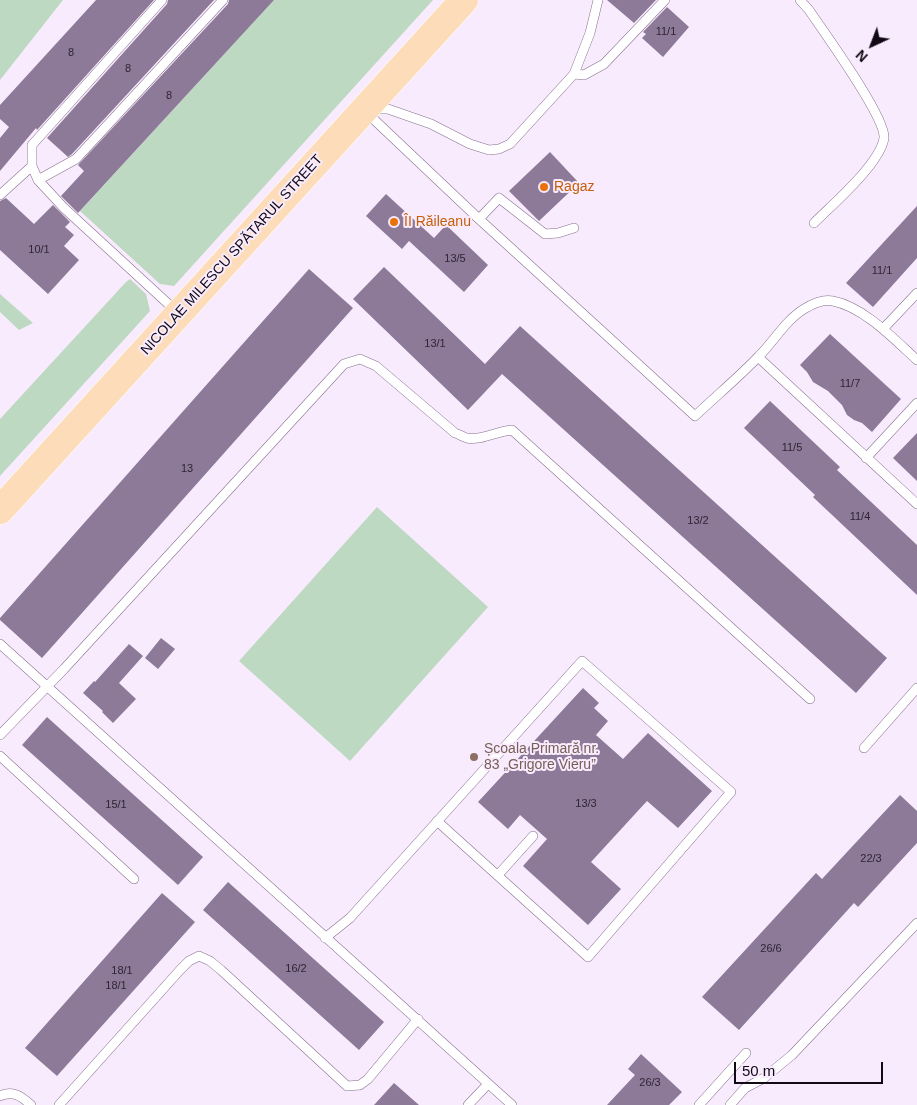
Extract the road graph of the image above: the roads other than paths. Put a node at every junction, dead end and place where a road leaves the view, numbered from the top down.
1 (162, 0) edge
2 (223, 0) edge
3 (464, 0) edge
4 (598, 0) edge
5 (665, 0) edge
6 (800, 0) edge
7 (574, 74) junction
8 (364, 110) junction
9 (32, 166) junction
10 (38, 180) junction
11 (0, 195) edge
12 (479, 219) junction
13 (814, 223) dead end
14 (574, 228) dead end
15 (917, 292) edge
16 (178, 312) junction
17 (883, 329) junction
18 (758, 357) junction
19 (917, 360) edge
20 (917, 403) edge
21 (866, 458) junction
22 (917, 504) edge
23 (0, 510) edge
24 (0, 644) edge
25 (47, 688) junction
26 (917, 688) edge
27 (810, 699) dead end
28 (0, 734) edge
29 (864, 748) dead end
30 (0, 756) edge
31 (437, 821) junction
32 (533, 836) dead end
33 (498, 875) junction
34 (134, 879) dead end
35 (917, 924) edge
36 (324, 938) junction
37 (418, 1019) junction
38 (746, 1053) dead end
39 (488, 1084) junction
40 (0, 1096) edge
41 (31, 1105) edge
42 (59, 1105) edge
43 (468, 1105) edge
44 (512, 1105) edge
45 (699, 1105) edge
46 (730, 1105) edge

1 - 9 lane
2 - 10 lane
3 - 8 main road, NICOLAE MILESCU SPĂTARUL STREET
4 - 7 lane
5 - 7 lane
6 - 13 lane
7 - 8 lane
8 - 12 lane
8 - 16 main road, NICOLAE MILESCU SPĂTARUL STREET
9 - 10 lane
9 - 11 lane
10 - 16 lane
12 - 14 lane
12 - 18 lane
15 - 17 lane
16 - 23 main road, NICOLAE MILESCU SPĂTARUL STREET
17 - 18 lane
17 - 19 lane
18 - 21 lane
20 - 21 lane
21 - 22 lane
24 - 25 lane
25 - 27 lane
25 - 28 lane
25 - 36 lane
26 - 29 lane
30 - 34 lane
31 - 33 lane
31 - 33 lane
31 - 36 lane
32 - 33 lane
35 - 46 lane
36 - 37 lane
37 - 39 lane
37 - 42 lane
38 - 45 lane
39 - 43 lane
39 - 44 lane
40 - 41 lane

